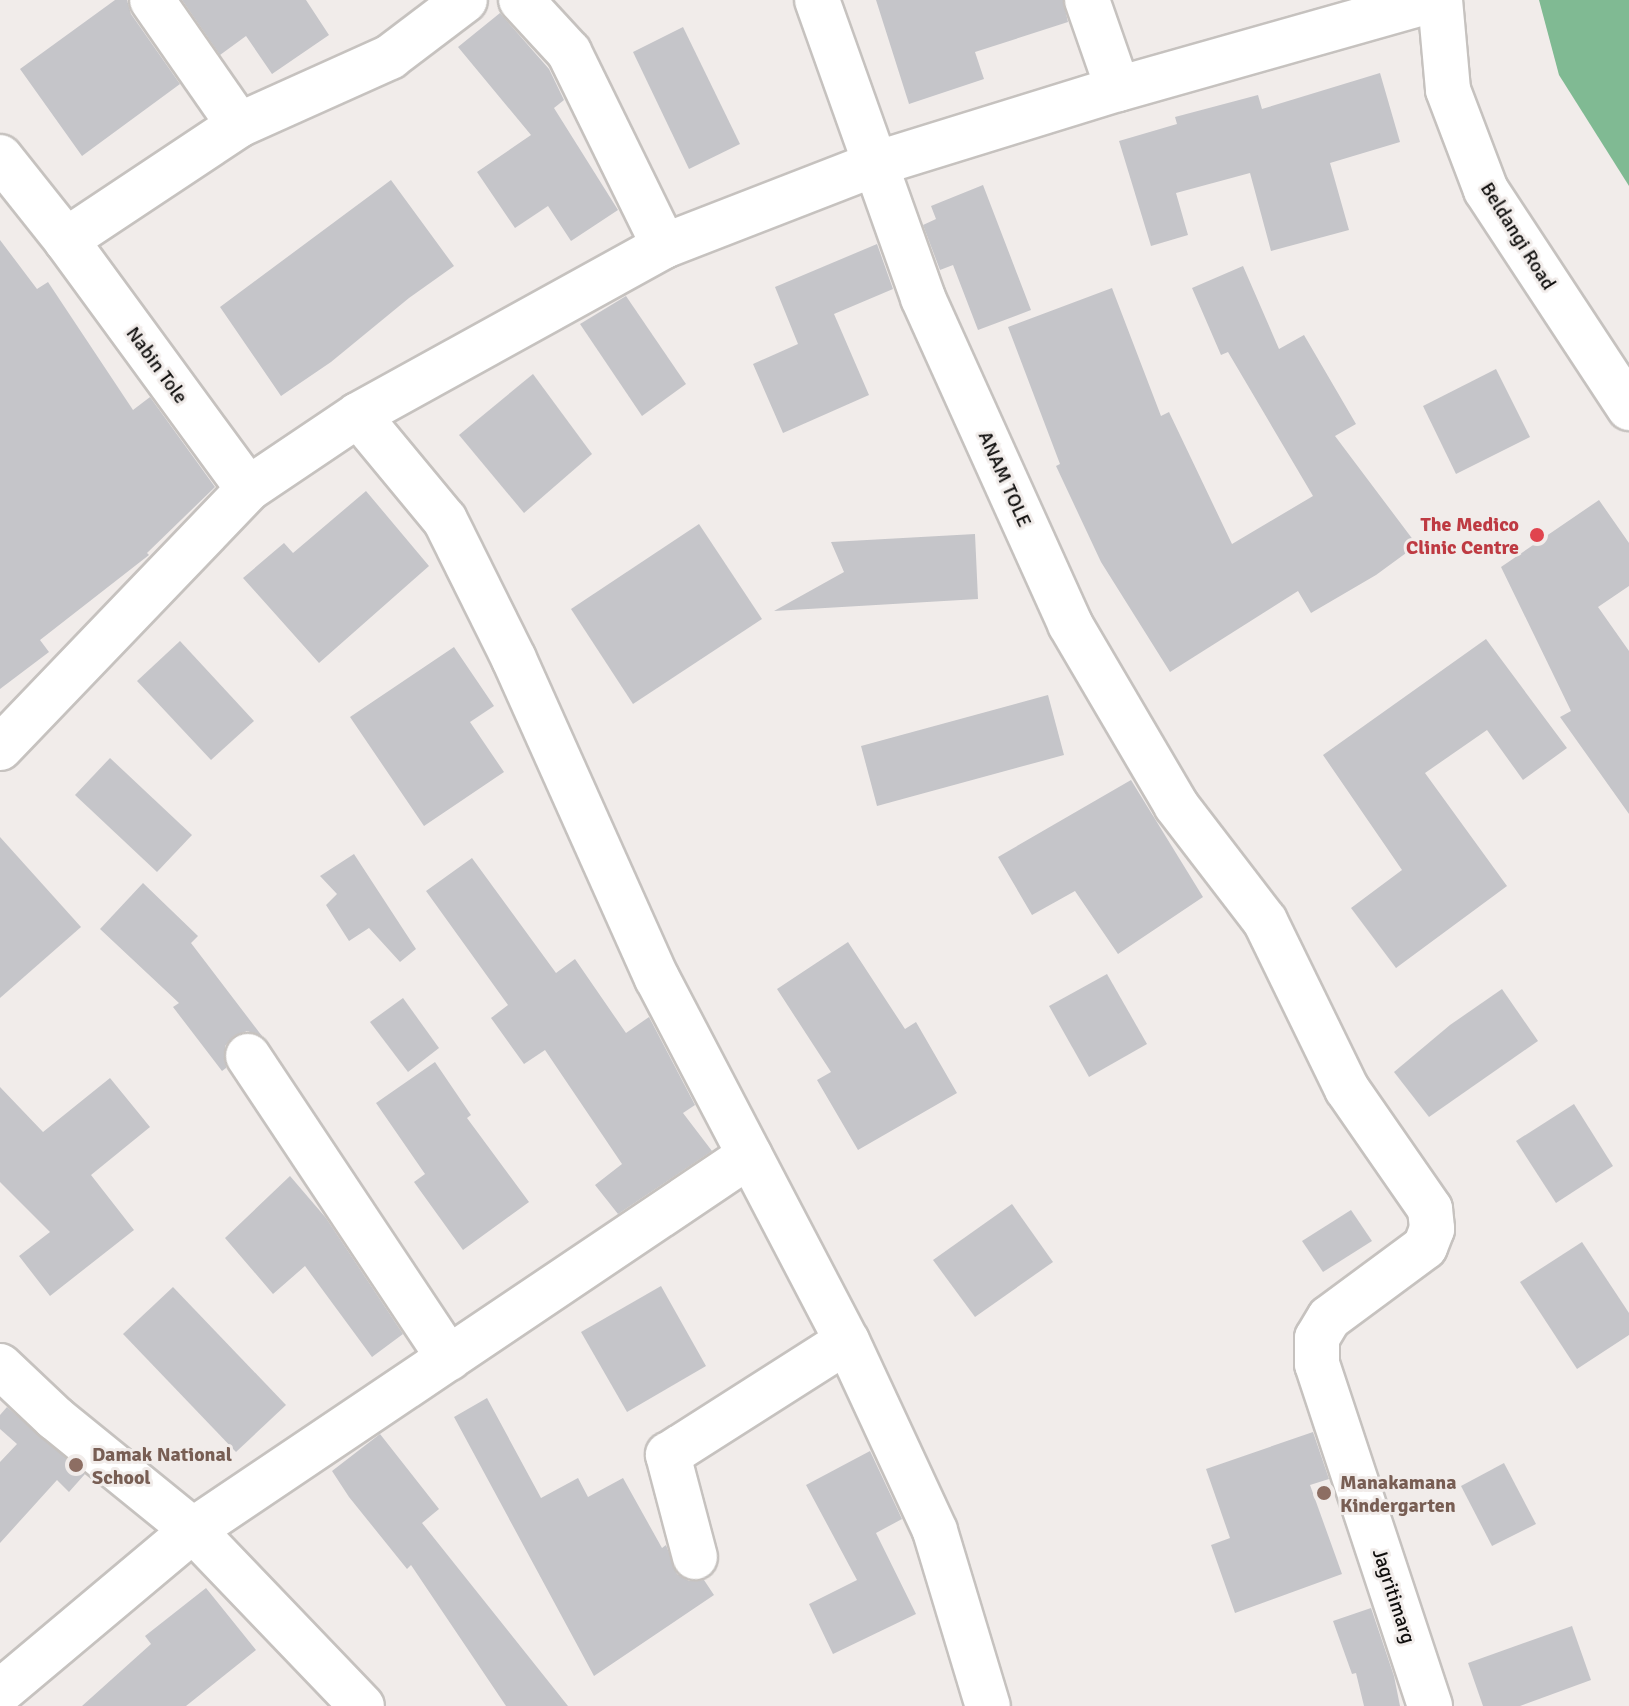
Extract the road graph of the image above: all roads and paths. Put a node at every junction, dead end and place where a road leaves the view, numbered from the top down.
1 (152, 0) edge
2 (465, 0) edge
3 (521, 0) edge
4 (817, 0) edge
5 (1087, 0) edge
6 (1432, 0) edge
7 (1440, 0) edge
8 (1118, 89) junction
9 (239, 125) junction
10 (0, 157) edge
11 (875, 164) junction
12 (66, 240) junction
13 (664, 246) junction
14 (1629, 408) edge
15 (358, 415) junction
16 (248, 489) junction
17 (0, 748) edge
18 (248, 1056) dead end
19 (750, 1155) junction
20 (1430, 1209) joint
21 (847, 1341) junction
22 (449, 1358) junction
23 (0, 1366) edge
24 (193, 1530) junction
25 (695, 1557) dead end
26 (0, 1692) edge
27 (362, 1706) edge
28 (988, 1706) edge
29 (1430, 1706) edge

1 - 9 street
2 - 9 street
3 - 13 street
4 - 11 street, ANAM TOLE
5 - 8 street
6 - 8 street
7 - 14 street, Beldangi Road
8 - 11 street
9 - 12 street
10 - 12 street, Nabin Tole
11 - 13 street
11 - 20 street, ANAM TOLE
12 - 16 street, Nabin Tole
13 - 15 street
15 - 16 street
15 - 19 street
16 - 17 street
18 - 22 street
19 - 21 street
19 - 22 street
20 - 29 street, Jagritimarg
21 - 25 street
21 - 28 street
22 - 24 street
23 - 24 street
24 - 26 street
24 - 27 street

